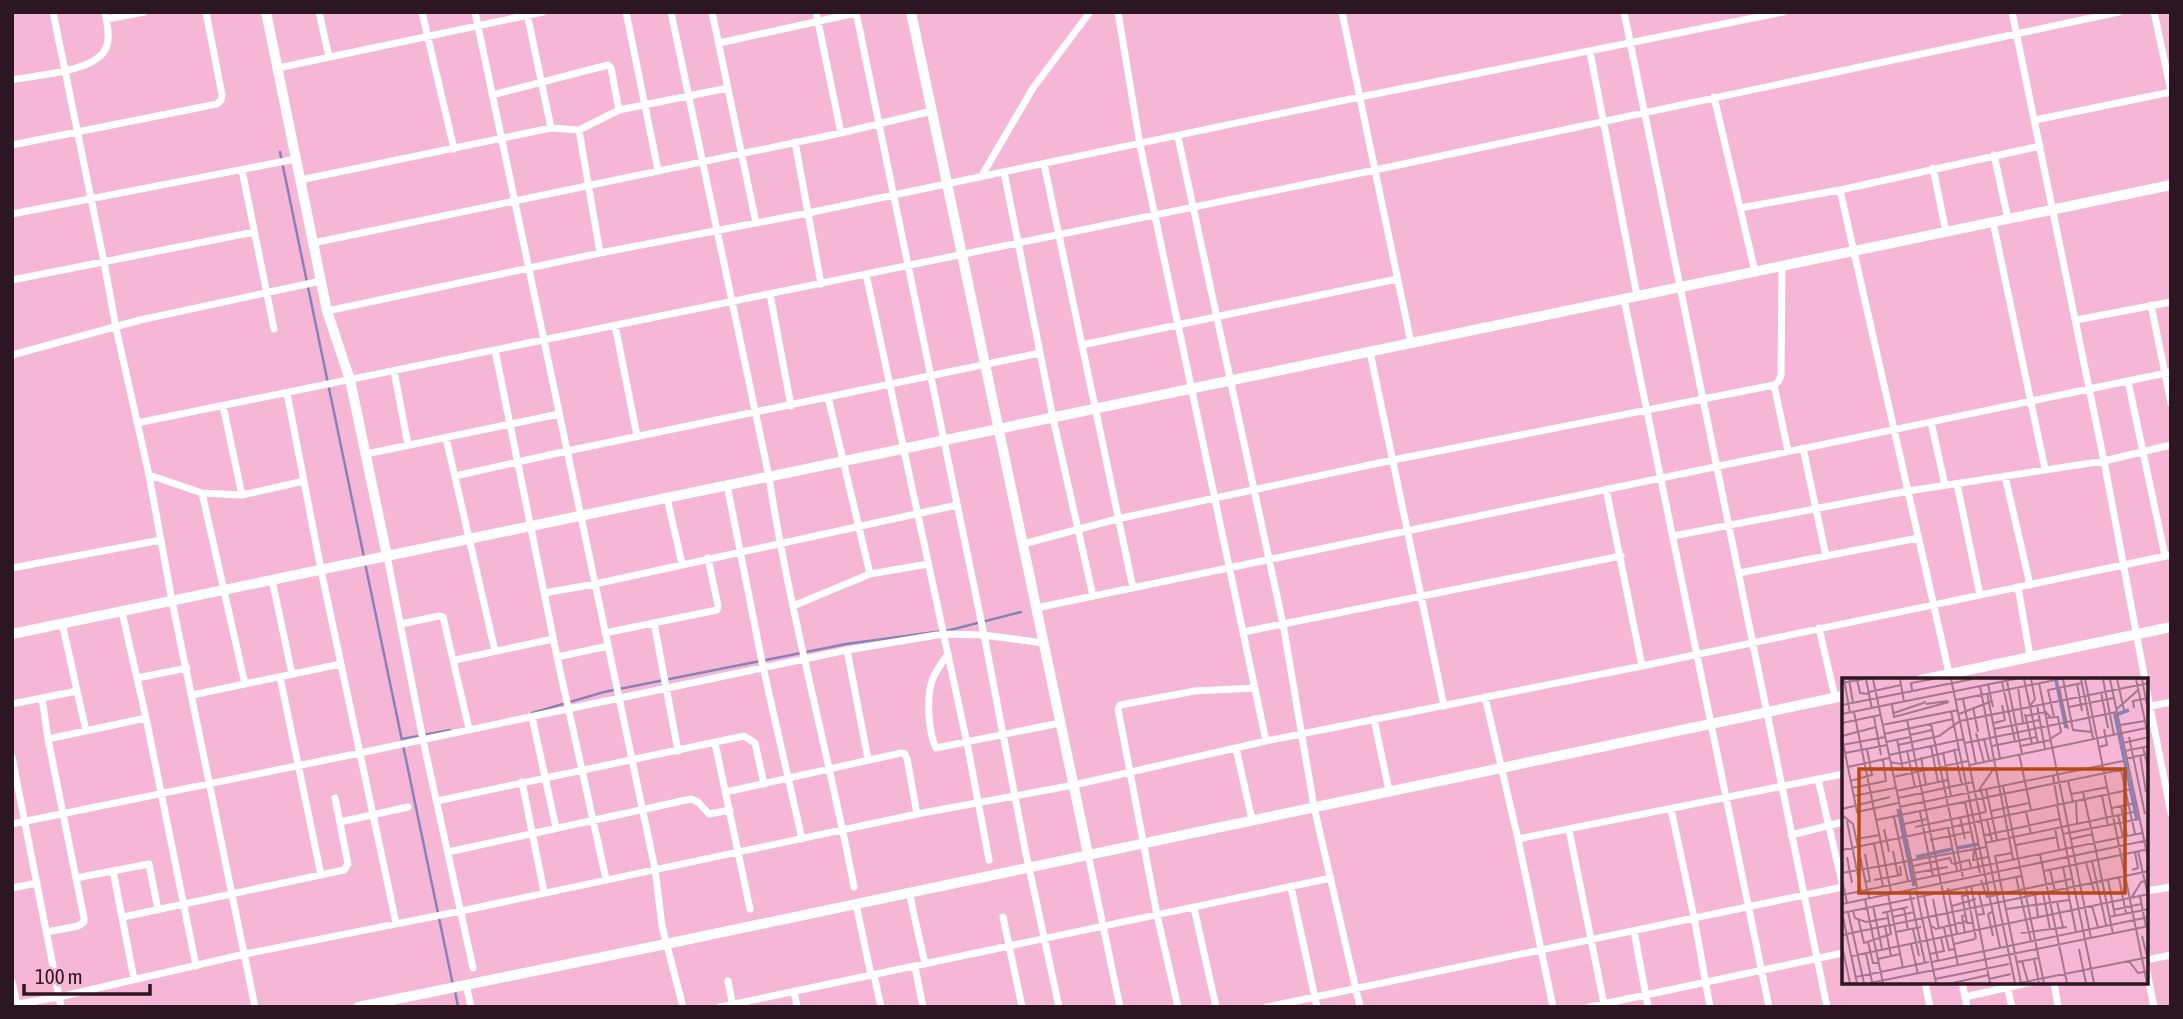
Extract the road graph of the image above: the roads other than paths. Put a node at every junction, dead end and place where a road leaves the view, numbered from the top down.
1 (53, 12) edge
2 (144, 12) edge
3 (206, 12) edge
4 (266, 12) edge
5 (319, 12) edge
6 (422, 12) edge
7 (475, 12) edge
8 (543, 12) edge
9 (626, 12) edge
10 (671, 12) edge
11 (712, 12) edge
12 (816, 12) edge
13 (856, 12) edge
14 (911, 12) edge
15 (1090, 12) edge
16 (1118, 12) edge
17 (1342, 12) edge
18 (1624, 12) edge
19 (1783, 12) edge
20 (2012, 12) edge
21 (2119, 12) edge
22 (2154, 12) edge
23 (527, 14) edge
24 (106, 16) edge
25 (818, 22) junction
26 (477, 26) junction
27 (2017, 33) junction
28 (428, 36) junction
29 (719, 43) junction
30 (1631, 44) junction
31 (1590, 52) junction
32 (329, 57) junction
33 (2168, 67) edge
34 (278, 68) junction
35 (65, 70) junction
36 (12, 80) edge
37 (541, 81) junction
38 (728, 88) junction
39 (2171, 91) edge
40 (492, 95) junction
41 (689, 96) junction
42 (1360, 97) junction
43 (1714, 97) junction
44 (645, 105) junction
45 (619, 110) junction
46 (932, 111) junction
47 (1645, 112) junction
48 (1604, 120) junction
49 (2035, 120) junction
50 (878, 123) junction
51 (551, 128) junction
52 (579, 130) junction
53 (78, 132) junction
54 (841, 133) junction
55 (1178, 136) junction
56 (501, 139) junction
57 (795, 142) junction
58 (12, 145) edge
59 (1140, 145) junction
60 (2040, 146) junction
61 (454, 149) junction
62 (741, 153) junction
63 (1994, 155) junction
64 (296, 159) junction
65 (702, 161) junction
66 (1044, 164) junction
67 (1933, 168) junction
68 (242, 170) junction
69 (658, 170) junction
70 (1375, 170) junction
71 (1004, 172) junction
72 (981, 177) junction
73 (300, 180) junction
74 (588, 184) junction
75 (948, 184) junction
76 (2171, 185) edge
77 (1840, 190) junction
78 (893, 195) junction
79 (91, 199) junction
80 (514, 201) junction
81 (1193, 206) junction
82 (1740, 208) junction
83 (2053, 210) junction
84 (12, 214) edge
85 (808, 214) junction
86 (1155, 214) junction
87 (2008, 219) junction
88 (1993, 222) junction
89 (756, 223) junction
90 (717, 231) junction
91 (254, 232) junction
92 (1946, 232) junction
93 (1059, 234) junction
94 (1018, 242) junction
95 (313, 243) junction
96 (1853, 251) junction
97 (600, 253) junction
98 (962, 254) junction
99 (104, 262) junction
100 (908, 265) junction
101 (1782, 266) junction
102 (528, 270) junction
103 (1755, 272) junction
104 (866, 274) junction
105 (12, 279) edge
106 (1397, 279) junction
107 (321, 281) junction
108 (821, 284) junction
109 (1681, 287) junction
110 (267, 293) junction
111 (769, 294) junction
112 (1637, 296) junction
113 (1623, 299) junction
114 (732, 301) junction
115 (2171, 302) edge
116 (2151, 305) junction
117 (327, 311) junction
118 (1217, 316) junction
119 (2076, 320) junction
120 (1178, 324) junction
121 (615, 326) junction
122 (116, 328) junction
123 (274, 329) dead end
124 (544, 340) junction
125 (1411, 343) junction
126 (1082, 345) junction
127 (495, 350) junction
128 (1370, 352) junction
129 (1040, 353) junction
130 (12, 355) edge
131 (985, 365) junction
132 (394, 371) junction
133 (2168, 373) edge
134 (931, 376) junction
135 (350, 380) junction
136 (1230, 381) junction
137 (2129, 381) junction
138 (891, 384) junction
139 (1774, 385) junction
140 (1192, 389) junction
141 (2089, 389) junction
142 (287, 393) junction
143 (828, 397) junction
144 (1703, 399) junction
145 (2031, 401) junction
146 (2171, 403) edge
147 (791, 405) junction
148 (223, 406) junction
149 (1095, 409) junction
150 (1647, 410) junction
151 (755, 412) junction
152 (559, 414) junction
153 (1053, 418) junction
154 (1931, 422) junction
155 (137, 423) junction
156 (510, 424) junction
157 (998, 429) junction
158 (1893, 430) junction
159 (637, 436) junction
160 (446, 438) junction
161 (944, 440) junction
162 (408, 445) junction
163 (2171, 445) edge
164 (1803, 448) junction
165 (904, 449) junction
166 (567, 451) junction
167 (1788, 451) junction
168 (2143, 452) junction
169 (366, 454) junction
170 (1393, 460) junction
171 (843, 461) junction
172 (2104, 461) junction
173 (517, 462) junction
174 (1717, 466) junction
175 (2045, 469) junction
176 (149, 475) junction
177 (2005, 476) junction
178 (456, 477) junction
179 (769, 477) junction
180 (1661, 478) junction
181 (304, 481) junction
182 (1957, 484) junction
183 (727, 485) junction
184 (1945, 485) junction
185 (1254, 489) junction
186 (1606, 489) junction
187 (1908, 491) junction
188 (202, 493) junction
189 (242, 495) junction
190 (667, 498) junction
191 (1214, 498) junction
192 (957, 505) junction
193 (1816, 509) junction
194 (918, 514) junction
195 (580, 516) junction
196 (1117, 519) junction
197 (531, 526) junction
198 (1729, 526) junction
199 (857, 527) junction
200 (1079, 528) junction
201 (1408, 531) junction
202 (1673, 536) junction
203 (1918, 538) junction
204 (469, 539) junction
205 (161, 540) junction
206 (779, 543) junction
207 (1023, 544) junction
208 (741, 551) junction
209 (387, 556) junction
210 (1621, 556) junction
211 (1826, 556) junction
212 (2168, 556) edge
213 (708, 558) junction
214 (1269, 559) junction
215 (682, 564) junction
216 (928, 564) junction
217 (2124, 565) junction
218 (12, 568) edge
219 (1230, 568) junction
220 (321, 570) junction
221 (1740, 573) junction
222 (870, 574) junction
223 (272, 580) junction
224 (595, 584) junction
225 (2030, 585) junction
226 (2018, 587) junction
227 (1133, 588) junction
228 (223, 590) junction
229 (544, 593) junction
230 (1980, 595) junction
231 (1093, 596) junction
232 (1421, 596) junction
233 (172, 601) junction
234 (1934, 604) junction
235 (793, 606) junction
236 (1036, 608) junction
237 (122, 612) junction
238 (62, 623) junction
239 (654, 623) junction
240 (401, 624) junction
241 (1283, 624) junction
242 (2171, 627) edge
243 (1819, 628) junction
244 (605, 632) junction
245 (1243, 632) junction
246 (12, 634) edge
247 (943, 634) junction
248 (2137, 634) junction
249 (984, 635) junction
250 (553, 639) junction
251 (1754, 642) junction
252 (1043, 643) junction
253 (608, 646) junction
254 (847, 650) junction
255 (495, 651) junction
256 (948, 654) junction
257 (1697, 654) junction
258 (2030, 656) junction
259 (557, 657) junction
260 (804, 658) junction
261 (454, 660) junction
262 (341, 664) junction
263 (1642, 666) junction
264 (763, 667) junction
265 (187, 668) junction
266 (292, 674) junction
267 (1944, 676) edge
268 (280, 677) junction
269 (137, 678) junction
270 (2145, 678) edge
271 (245, 684) junction
272 (666, 687) junction
273 (1255, 688) junction
274 (77, 691) junction
275 (192, 695) junction
276 (1839, 696) edge
277 (1485, 697) junction
278 (42, 698) junction
279 (619, 698) junction
280 (2171, 702) edge
281 (12, 704) edge
282 (1444, 706) junction
283 (2148, 707) edge
284 (569, 709) junction
285 (1766, 712) junction
286 (532, 717) junction
287 (146, 718) junction
288 (1374, 719) junction
289 (1060, 723) junction
290 (1711, 723) junction
291 (469, 730) junction
292 (86, 731) junction
293 (1300, 734) junction
294 (1003, 735) junction
295 (48, 738) junction
296 (423, 740) junction
297 (1266, 741) junction
298 (715, 743) junction
299 (967, 743) junction
300 (1236, 748) junction
301 (678, 751) junction
302 (360, 753) junction
303 (12, 757) edge
304 (868, 759) junction
305 (632, 760) junction
306 (299, 766) junction
307 (1502, 767) junction
308 (831, 768) junction
309 (583, 770) junction
310 (1129, 772) junction
311 (1842, 774) edge
312 (546, 778) junction
313 (788, 778) junction
314 (1818, 779) junction
315 (522, 782) junction
316 (210, 783) junction
317 (764, 784) junction
318 (1074, 785) junction
319 (1781, 786) junction
320 (726, 792) junction
321 (1389, 792) junction
322 (161, 794) junction
323 (1015, 797) junction
324 (1727, 797) junction
325 (335, 799) dead end
326 (437, 801) junction
327 (979, 804) junction
328 (408, 807) dead end
329 (1314, 807) junction
330 (1671, 809) junction
331 (642, 810) junction
332 (730, 810) junction
333 (63, 813) junction
334 (2171, 813) edge
335 (917, 814) junction
336 (373, 815) junction
337 (594, 820) junction
338 (1252, 820) junction
339 (25, 821) junction
340 (340, 822) junction
341 (1842, 822) edge
342 (12, 824) edge
343 (1828, 825) junction
344 (556, 828) junction
345 (844, 830) junction
346 (1569, 830) junction
347 (532, 833) junction
348 (1791, 835) junction
349 (802, 839) junction
350 (1518, 839) junction
351 (1143, 843) junction
352 (449, 852) junction
353 (739, 852) junction
354 (1088, 854) junction
355 (989, 860) dead end
356 (1029, 867) junction
357 (655, 869) junction
358 (113, 871) junction
359 (321, 875) junction
360 (76, 878) junction
361 (1331, 878) junction
362 (606, 879) junction
363 (37, 883) junction
364 (1842, 883) edge
365 (854, 887) dead end
366 (1291, 887) junction
367 (1842, 887) edge
368 (2171, 887) edge
369 (12, 888) edge
370 (2148, 891) edge
371 (544, 892) junction
372 (909, 892) junction
373 (233, 894) junction
374 (1803, 896) junction
375 (184, 904) junction
376 (856, 904) junction
377 (1194, 908) junction
378 (1749, 908) junction
379 (750, 909) dead end
380 (158, 910) junction
381 (461, 911) junction
382 (1157, 915) junction
383 (123, 917) junction
384 (1003, 918) dead end
385 (1694, 918) junction
386 (396, 923) junction
387 (1103, 927) junction
388 (1634, 931) junction
389 (47, 932) junction
390 (1591, 939) junction
391 (1044, 940) junction
392 (666, 944) junction
393 (1010, 947) junction
394 (1541, 949) junction
395 (1842, 953) edge
396 (245, 954) junction
397 (2171, 955) edge
398 (1817, 958) junction
399 (2148, 960) edge
400 (925, 964) junction
401 (196, 966) junction
402 (915, 967) junction
403 (473, 968) dead end
404 (1762, 969) junction
405 (873, 975) junction
406 (2148, 977) edge
407 (134, 979) junction
408 (728, 981) dead end
409 (12, 982) edge
410 (1705, 982) junction
411 (1925, 984) edge
412 (1962, 984) edge
413 (2054, 984) edge
414 (462, 985) junction
415 (2007, 985) edge
416 (1356, 988) junction
417 (794, 991) junction
418 (1645, 995) junction
419 (1314, 996) junction
420 (59, 997) junction
421 (1965, 997) junction
422 (410, 1002) edge
423 (1604, 1004) junction
424 (15, 1005) edge
425 (733, 1006) edge
426 (61, 1007) edge
427 (255, 1007) edge
428 (358, 1007) edge
429 (471, 1007) edge
430 (683, 1007) edge
431 (720, 1007) edge
432 (797, 1007) edge
433 (881, 1007) edge
434 (923, 1007) edge
435 (1022, 1007) edge
436 (1059, 1007) edge
437 (1120, 1007) edge
438 (1178, 1007) edge
439 (1216, 1007) edge
440 (1267, 1007) edge
441 (1317, 1007) edge
442 (1360, 1007) edge
443 (1553, 1007) edge
444 (1589, 1007) edge
445 (1648, 1007) edge
446 (1710, 1007) edge
447 (1769, 1007) edge
448 (1827, 1007) edge
449 (1930, 1007) edge
450 (1967, 1007) edge
451 (2012, 1007) edge
452 (2058, 1007) edge
453 (2154, 1007) edge

1 - 35 street
2 - 24 street
3 - 53 street
4 - 34 street
5 - 32 street
6 - 28 street
7 - 26 street
8 - 23 street
9 - 44 street
10 - 41 street
11 - 29 street
12 - 25 street
13 - 25 street
13 - 50 street
14 - 46 street
15 - 72 street
16 - 59 street
17 - 42 street
18 - 30 street
19 - 30 street
20 - 27 street
21 - 27 street
22 - 33 street
23 - 26 street
23 - 37 street
24 - 35 street
25 - 29 street
25 - 54 street
26 - 28 street
26 - 40 street
27 - 43 street
27 - 49 street
28 - 32 street
28 - 61 street
29 - 38 street
30 - 31 street
30 - 47 street
31 - 42 street
31 - 48 street
32 - 34 street
33 - 39 street
34 - 64 street
35 - 36 street
35 - 53 street
37 - 40 street
37 - 45 street
37 - 51 street
38 - 41 street
38 - 62 street
39 - 49 street
40 - 56 street
41 - 44 street
41 - 65 street
42 - 55 street
42 - 70 street
43 - 47 street
43 - 82 street
44 - 45 street
44 - 69 street
45 - 52 street
46 - 50 street
46 - 75 street
47 - 48 street
47 - 109 street
48 - 70 street
48 - 112 street
49 - 60 street
50 - 54 street
50 - 78 street
51 - 52 street
51 - 56 street
52 - 74 street
53 - 58 street
53 - 79 street
54 - 57 street
55 - 59 street
55 - 81 street
56 - 61 street
56 - 80 street
57 - 62 street
57 - 85 street
59 - 66 street
59 - 86 street
60 - 63 street
60 - 83 street
61 - 73 street
62 - 65 street
62 - 89 street
63 - 67 street
63 - 87 street
64 - 68 street
64 - 73 street
65 - 69 street
65 - 90 street
66 - 71 street
66 - 93 street
67 - 77 street
67 - 92 street
68 - 79 street
68 - 91 street
69 - 74 street
70 - 81 street
70 - 106 street
71 - 72 street
71 - 94 street
72 - 75 street
73 - 95 street
74 - 80 street
74 - 97 street
75 - 78 street
75 - 98 street
76 - 83 street
77 - 82 street
77 - 96 street
78 - 85 street
78 - 100 street
79 - 84 street
79 - 99 street
80 - 95 street
80 - 102 street
81 - 86 street
81 - 118 street
82 - 103 street
83 - 87 street
83 - 119 street
85 - 89 street
85 - 108 street
86 - 93 street
86 - 120 street
87 - 88 street
88 - 92 street
88 - 145 street
89 - 90 street
90 - 97 street
90 - 114 street
91 - 99 street
91 - 110 street
92 - 96 street
93 - 94 street
93 - 126 street
94 - 98 street
94 - 129 street
95 - 107 street
96 - 101 street
96 - 158 street
97 - 102 street
98 - 100 street
98 - 131 street
99 - 105 street
99 - 122 street
100 - 104 street
100 - 134 street
101 - 103 street
101 - 139 street
102 - 117 street
102 - 124 street
103 - 109 street
104 - 108 street
104 - 138 street
106 - 118 street
106 - 125 street
107 - 110 street
107 - 117 street
108 - 111 street
109 - 112 street
109 - 144 street
110 - 122 street
110 - 123 street
111 - 114 street
111 - 147 street
112 - 113 street
113 - 125 street
113 - 150 street
114 - 121 street
114 - 151 street
115 - 116 street
116 - 119 street
116 - 133 street
117 - 135 street
118 - 120 street
118 - 136 street
119 - 141 street
120 - 126 street
120 - 140 street
121 - 124 street
121 - 159 street
122 - 130 street
122 - 155 street
124 - 127 street
124 - 152 street
125 - 128 street
126 - 149 street
127 - 132 street
127 - 156 street
128 - 136 street
128 - 170 street
129 - 131 street
129 - 153 street
131 - 134 street
131 - 157 street
132 - 135 street
132 - 162 street
133 - 137 street
133 - 146 street
134 - 138 street
134 - 161 street
135 - 142 street
135 - 169 street
136 - 140 street
136 - 185 street
137 - 141 street
137 - 168 street
138 - 143 street
138 - 165 street
139 - 144 street
139 - 167 street
140 - 149 street
140 - 191 street
141 - 145 street
141 - 172 street
142 - 148 street
142 - 181 street
143 - 147 street
143 - 171 street
144 - 150 street
144 - 174 street
145 - 154 street
145 - 175 street
147 - 151 street
148 - 155 street
148 - 189 street
149 - 153 street
149 - 196 street
150 - 170 street
150 - 180 street
151 - 159 street
151 - 179 street
152 - 156 street
152 - 166 street
153 - 157 street
153 - 200 street
154 - 158 street
154 - 184 street
155 - 176 street
156 - 160 street
156 - 173 street
157 - 161 street
157 - 207 street
158 - 164 street
158 - 187 street
159 - 166 street
160 - 162 street
160 - 178 street
161 - 165 street
161 - 192 street
162 - 169 street
163 - 168 street
164 - 167 street
164 - 193 street
165 - 171 street
165 - 194 street
166 - 173 street
166 - 195 street
167 - 174 street
168 - 172 street
168 - 212 street
169 - 209 street
170 - 185 street
170 - 201 street
171 - 179 street
171 - 199 street
172 - 175 street
172 - 217 street
173 - 178 street
173 - 197 street
174 - 180 street
174 - 198 street
175 - 177 street
176 - 188 street
176 - 205 street
177 - 182 street
177 - 225 street
178 - 204 street
179 - 183 street
179 - 206 street
180 - 186 street
180 - 202 street
181 - 189 street
181 - 220 street
182 - 184 street
182 - 230 street
183 - 190 street
183 - 208 street
184 - 187 street
185 - 191 street
185 - 214 street
186 - 201 street
186 - 210 street
187 - 193 street
187 - 203 street
188 - 189 street
188 - 228 street
190 - 195 street
190 - 215 street
191 - 196 street
191 - 219 street
192 - 194 street
192 - 249 street
193 - 198 street
193 - 211 street
194 - 199 street
194 - 216 street
195 - 197 street
195 - 224 street
196 - 200 street
196 - 227 street
197 - 204 street
197 - 229 street
198 - 202 street
198 - 221 street
199 - 206 street
199 - 222 street
200 - 207 street
200 - 231 street
201 - 214 street
201 - 232 street
202 - 257 street
203 - 211 street
203 - 234 street
204 - 209 street
204 - 255 street
205 - 218 street
205 - 233 street
206 - 208 street
206 - 235 street
207 - 236 street
208 - 213 street
208 - 264 street
209 - 220 street
209 - 240 street
210 - 232 street
210 - 263 street
211 - 221 street
212 - 217 street
213 - 215 street
213 - 239 street
214 - 219 street
214 - 241 street
215 - 224 street
216 - 222 street
216 - 247 street
217 - 225 street
217 - 248 street
219 - 227 street
219 - 245 street
220 - 223 street
220 - 262 street
221 - 251 street
222 - 235 street
223 - 228 street
223 - 266 street
224 - 229 street
224 - 244 street
225 - 226 street
226 - 230 street
226 - 258 street
227 - 231 street
228 - 233 street
228 - 271 street
229 - 250 street
230 - 234 street
231 - 236 street
232 - 241 street
232 - 282 street
233 - 237 street
233 - 265 street
234 - 243 street
234 - 267 street
235 - 260 street
236 - 252 street
237 - 238 street
237 - 269 street
238 - 246 street
238 - 274 street
239 - 244 street
239 - 272 street
240 - 261 street
240 - 296 street
241 - 245 street
241 - 293 street
242 - 248 street
243 - 251 street
243 - 276 street
244 - 253 street
245 - 273 street
247 - 249 street
247 - 254 street
247 - 256 street
248 - 258 street
248 - 270 street
249 - 252 street
249 - 294 street
250 - 255 street
250 - 259 street
251 - 257 street
251 - 285 street
252 - 289 street
253 - 259 street
253 - 279 street
254 - 260 street
254 - 304 street
255 - 261 street
256 - 299 street
256 - 299 street
257 - 263 street
257 - 290 street
258 - 267 street
259 - 284 street
260 - 264 street
260 - 308 street
261 - 291 street
262 - 266 street
262 - 302 street
263 - 277 street
264 - 272 street
264 - 313 street
265 - 269 street
265 - 275 street
266 - 268 street
268 - 271 street
268 - 306 street
269 - 287 street
271 - 275 street
272 - 279 street
272 - 301 street
273 - 297 street
273 - 310 street
274 - 278 street
274 - 292 street
275 - 316 street
276 - 285 street
277 - 282 street
277 - 307 street
278 - 281 street
278 - 295 street
279 - 284 street
279 - 305 street
280 - 283 street
282 - 288 street
283 - 334 street
284 - 286 street
284 - 309 street
285 - 290 street
285 - 319 street
286 - 291 street
286 - 312 street
287 - 292 street
287 - 322 street
288 - 293 street
288 - 321 street
289 - 294 street
289 - 318 street
290 - 307 street
290 - 324 street
291 - 296 street
292 - 295 street
293 - 297 street
293 - 329 street
294 - 299 street
294 - 323 street
295 - 333 street
296 - 302 street
296 - 326 street
297 - 300 street
298 - 301 street
298 - 317 street
298 - 320 street
299 - 327 street
300 - 310 street
300 - 338 street
301 - 305 street
302 - 306 street
302 - 336 street
303 - 339 street
304 - 308 street
304 - 335 street
305 - 309 street
305 - 331 street
306 - 316 street
306 - 359 street
307 - 321 street
307 - 350 street
308 - 313 street
308 - 345 street
309 - 312 street
309 - 337 street
310 - 318 street
310 - 351 street
311 - 314 street
312 - 315 street
312 - 344 street
313 - 317 street
313 - 349 street
314 - 319 street
314 - 343 street
315 - 326 street
315 - 347 street
316 - 322 street
316 - 373 street
317 - 320 street
318 - 323 street
318 - 354 street
319 - 324 street
319 - 348 street
320 - 332 street
321 - 329 street
322 - 333 street
322 - 375 street
323 - 327 street
323 - 356 street
324 - 330 street
324 - 378 street
325 - 340 street
326 - 352 street
327 - 335 street
327 - 355 street
328 - 336 street
329 - 338 street
329 - 361 street
330 - 346 street
330 - 385 street
331 - 332 street
331 - 337 street
331 - 357 street
332 - 353 street
333 - 339 street
333 - 360 street
335 - 345 street
336 - 340 street
336 - 386 street
337 - 344 street
337 - 362 street
338 - 351 street
339 - 342 street
339 - 363 street
340 - 359 street
341 - 343 street
343 - 348 street
343 - 364 street
344 - 347 street
345 - 349 street
345 - 365 street
346 - 350 street
346 - 390 street
347 - 352 street
347 - 371 street
348 - 374 street
349 - 353 street
350 - 394 street
351 - 354 street
351 - 382 street
352 - 381 street
353 - 357 street
353 - 379 street
354 - 356 street
354 - 387 street
356 - 372 street
356 - 391 street
357 - 362 street
357 - 392 street
358 - 360 street
358 - 380 street
358 - 383 street
359 - 373 street
360 - 389 street
361 - 366 street
361 - 416 street
362 - 371 street
363 - 369 street
363 - 389 street
366 - 377 street
366 - 419 street
367 - 374 street
368 - 370 street
371 - 381 street
372 - 376 street
372 - 400 street
373 - 375 street
373 - 396 street
374 - 378 street
374 - 398 street
375 - 380 street
375 - 401 street
376 - 392 street
376 - 405 street
377 - 382 street
377 - 439 street
378 - 385 street
378 - 404 street
380 - 383 street
381 - 386 street
381 - 403 street
382 - 387 street
382 - 438 street
383 - 407 street
384 - 393 street
385 - 388 street
385 - 410 street
386 - 396 street
387 - 391 street
387 - 437 street
388 - 390 street
388 - 418 street
389 - 420 street
390 - 394 street
390 - 423 street
391 - 393 street
391 - 436 street
392 - 414 street
392 - 430 street
393 - 400 street
393 - 435 street
394 - 416 street
394 - 443 street
395 - 398 street
396 - 401 street
396 - 427 street
397 - 399 street
398 - 404 street
398 - 448 street
400 - 402 street
401 - 407 street
402 - 405 street
402 - 434 street
404 - 410 street
404 - 447 street
405 - 417 street
405 - 433 street
406 - 453 street
407 - 420 street
408 - 425 street
409 - 424 street
410 - 418 street
410 - 446 street
411 - 449 street
412 - 421 street
413 - 452 street
414 - 422 street
414 - 429 street
415 - 421 street
415 - 451 street
416 - 419 street
416 - 442 street
417 - 425 street
417 - 432 street
418 - 423 street
418 - 445 street
419 - 440 street
419 - 441 street
420 - 424 street
420 - 426 street
421 - 450 street
422 - 428 street
423 - 444 street
425 - 431 street

